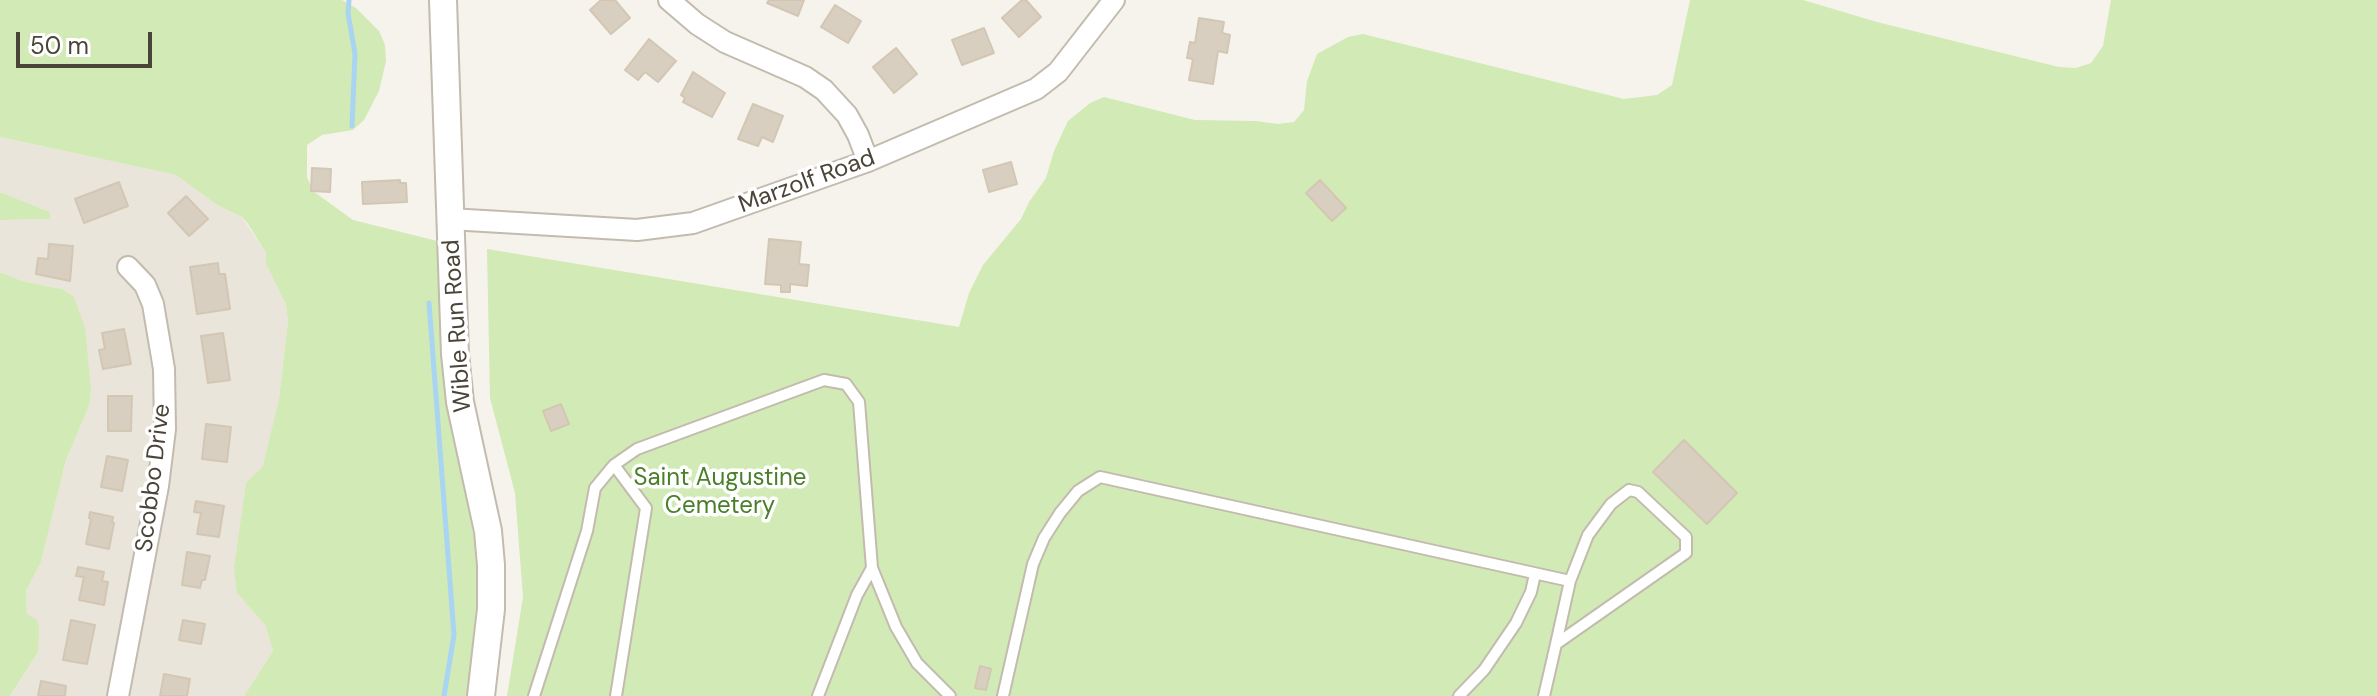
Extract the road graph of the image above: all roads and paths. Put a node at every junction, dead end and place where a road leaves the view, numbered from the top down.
1 (443, 0) edge
2 (669, 0) edge
3 (1114, 0) edge
4 (868, 161) junction
5 (450, 219) junction
6 (128, 267) dead end
7 (614, 465) junction
8 (872, 568) junction
9 (1535, 574) junction
10 (1570, 581) junction
11 (1556, 644) junction
12 (118, 696) edge
13 (481, 696) edge
14 (534, 696) edge
15 (616, 696) edge
16 (818, 696) edge
17 (950, 696) edge
18 (1003, 696) edge
19 (1459, 696) edge
20 (1544, 696) edge

1 - 5 street, Wible Run Road
2 - 4 street
3 - 4 street, Marzolf Road
4 - 5 street, Marzolf Road
5 - 13 street, Wible Run Road
6 - 12 street, Scobbo Drive
7 - 8 lane
7 - 14 lane
7 - 15 lane
8 - 16 lane
8 - 17 lane
9 - 10 lane
9 - 18 lane
9 - 19 lane
10 - 11 lane
10 - 11 lane
11 - 20 lane

